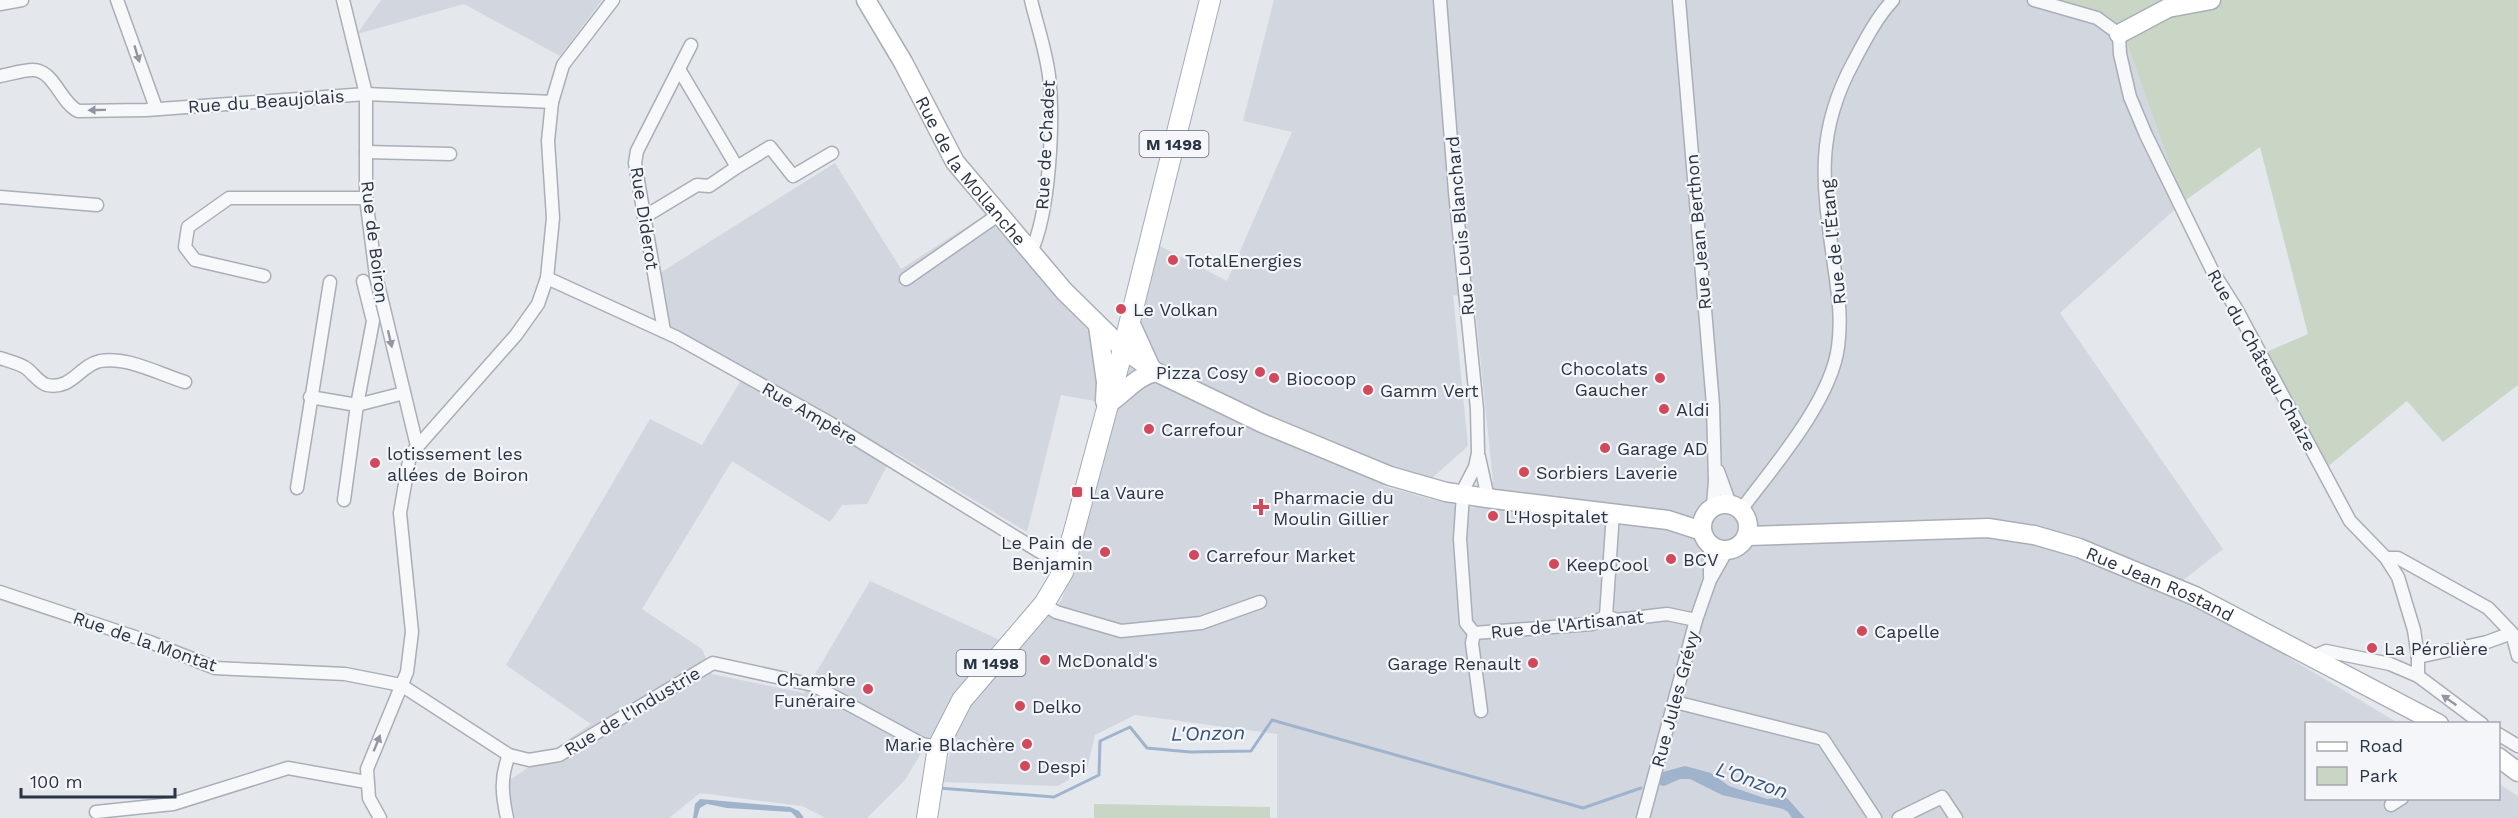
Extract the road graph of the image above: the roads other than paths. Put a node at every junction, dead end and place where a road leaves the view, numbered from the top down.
1 (22, 0) edge
2 (117, 0) edge
3 (343, 0) edge
4 (613, 0) edge
5 (866, 0) edge
6 (1031, 0) edge
7 (1210, 0) edge
8 (1440, 0) edge
9 (1679, 0) edge
10 (2034, 0) edge
11 (2211, 0) edge
12 (1886, 2) edge
13 (0, 4) edge
14 (2119, 34) junction
15 (691, 45) dead end
16 (679, 69) junction
17 (0, 76) edge
18 (366, 94) junction
19 (552, 102) junction
20 (156, 108) junction
21 (366, 152) junction
22 (832, 153) dead end
23 (450, 154) dead end
24 (737, 167) junction
25 (0, 197) edge
26 (366, 198) junction
27 (97, 205) dead end
28 (998, 215) junction
29 (644, 217) junction
30 (1030, 254) junction
31 (264, 276) dead end
32 (547, 278) junction
33 (906, 279) dead end
34 (363, 281) dead end
35 (330, 282) dead end
36 (1130, 322) junction
37 (1098, 326) junction
38 (664, 331) junction
39 (1123, 349) junction
40 (0, 358) edge
41 (1154, 370) junction
42 (185, 382) dead end
43 (404, 393) junction
44 (310, 397) junction
45 (357, 405) junction
46 (1107, 408) junction
47 (417, 446) junction
48 (1478, 453) junction
49 (297, 488) dead end
50 (1462, 494) junction
51 (1488, 498) junction
52 (344, 500) dead end
53 (1613, 513) junction
54 (1724, 524) junction
55 (2386, 558) junction
56 (1066, 561) junction
57 (0, 592) edge
58 (1260, 602) dead end
59 (1044, 604) junction
60 (1606, 616) junction
61 (1696, 620) junction
62 (1474, 633) junction
63 (2512, 633) junction
64 (2518, 656) edge
65 (2418, 657) junction
66 (2310, 658) junction
67 (2418, 676) junction
68 (401, 685) junction
69 (1675, 702) junction
70 (1481, 711) dead end
71 (2437, 722) edge
72 (2481, 722) edge
73 (2500, 735) edge
74 (2518, 746) edge
75 (938, 747) junction
76 (509, 755) junction
77 (2500, 758) edge
78 (2518, 772) edge
79 (366, 782) junction
80 (96, 812) dead end
81 (380, 818) edge
82 (507, 818) edge
83 (927, 818) edge
84 (1643, 818) edge
85 (1875, 818) edge
86 (1899, 818) edge
87 (1956, 818) edge

1 - 13 street
2 -> 20 street
3 - 18 street, Rue de Boiron
4 - 19 street
5 - 28 main road, Rue de la Mollanche
6 - 30 street, Rue de Chadet
7 - 36 main road, M 1498
8 - 48 street, Rue Louis Blanchard
9 - 54 street, Rue Jean Berthon
10 - 14 street
11 - 14 main road
12 - 54 street, Rue de l'Étang
14 - 55 street, Rue du Château Chaize
15 - 16 street, Rue Diderot
16 - 24 street
16 - 29 street, Rue Diderot
20 -> 17 street, Rue du Beaujolais
18 - 19 street, Rue du Beaujolais
18 - 20 street, Rue du Beaujolais
18 - 21 street, Rue de Boiron
19 - 32 street
21 - 23 street
21 - 26 street, Rue de Boiron
22 - 24 street
24 - 29 street
25 - 27 street
26 - 31 street
26 -> 43 street, Rue de Boiron
28 - 30 main road, Rue de la Mollanche
28 - 33 street
29 - 38 street, Rue Diderot
30 - 37 main road, Rue de la Mollanche
32 - 38 street, Rue Ampère
32 - 47 street
34 - 45 street
35 - 44 street
36 - 39 main road, M 1498
36 - 41 main road
37 - 39 main road, Rue de la Mollanche
37 - 46 main road
38 - 56 street, Rue Ampère
39 - 41 main road, Rue de la Mollanche
39 - 46 main road, M 1498
40 - 42 street
41 - 46 main road
41 - 50 main road, Rue de la Mollanche
43 - 45 street
43 - 47 street, Rue de Boiron
44 - 45 street
44 - 49 street
45 - 52 street
46 - 56 main road, M 1498
47 - 68 street
48 - 50 street, Rue Louis Blanchard
48 - 51 street, Rue Louis Blanchard
50 - 51 main road, Rue Jean Rostand
50 - 62 street, Rue de l'Artisanat
51 - 53 main road, Rue Jean Rostand
53 - 54 main road, Rue Jean Rostand
53 - 60 street
54 - 61 street, Rue Jules Grévy
54 - 66 main road, Rue Jean Rostand
55 - 63 street
55 - 65 street, Rue du Château Chaize
56 - 59 main road, M 1498
57 - 68 street, Rue de la Montat
58 - 59 street
59 - 75 main road, M 1498
60 - 61 street, Rue de l'Artisanat
60 - 62 street, Rue de l'Artisanat
61 - 69 street, Rue Jules Grévy
62 - 70 street, Rue de l'Artisanat
63 - 64 street
63 - 65 street
65 - 67 street, Rue du Château Chaize
66 - 67 street
66 - 71 main road, Rue Jean Rostand
72 -> 67 street
68 - 76 street, Rue de l'Industrie
79 -> 68 street
69 - 84 street, Rue Jules Grévy
69 - 85 street
73 - 74 street
75 - 76 street, Rue de l'Industrie
75 - 83 main road, M 1498
76 - 82 street
77 - 78 main road
79 - 80 street
79 - 81 street
86 - 87 street

